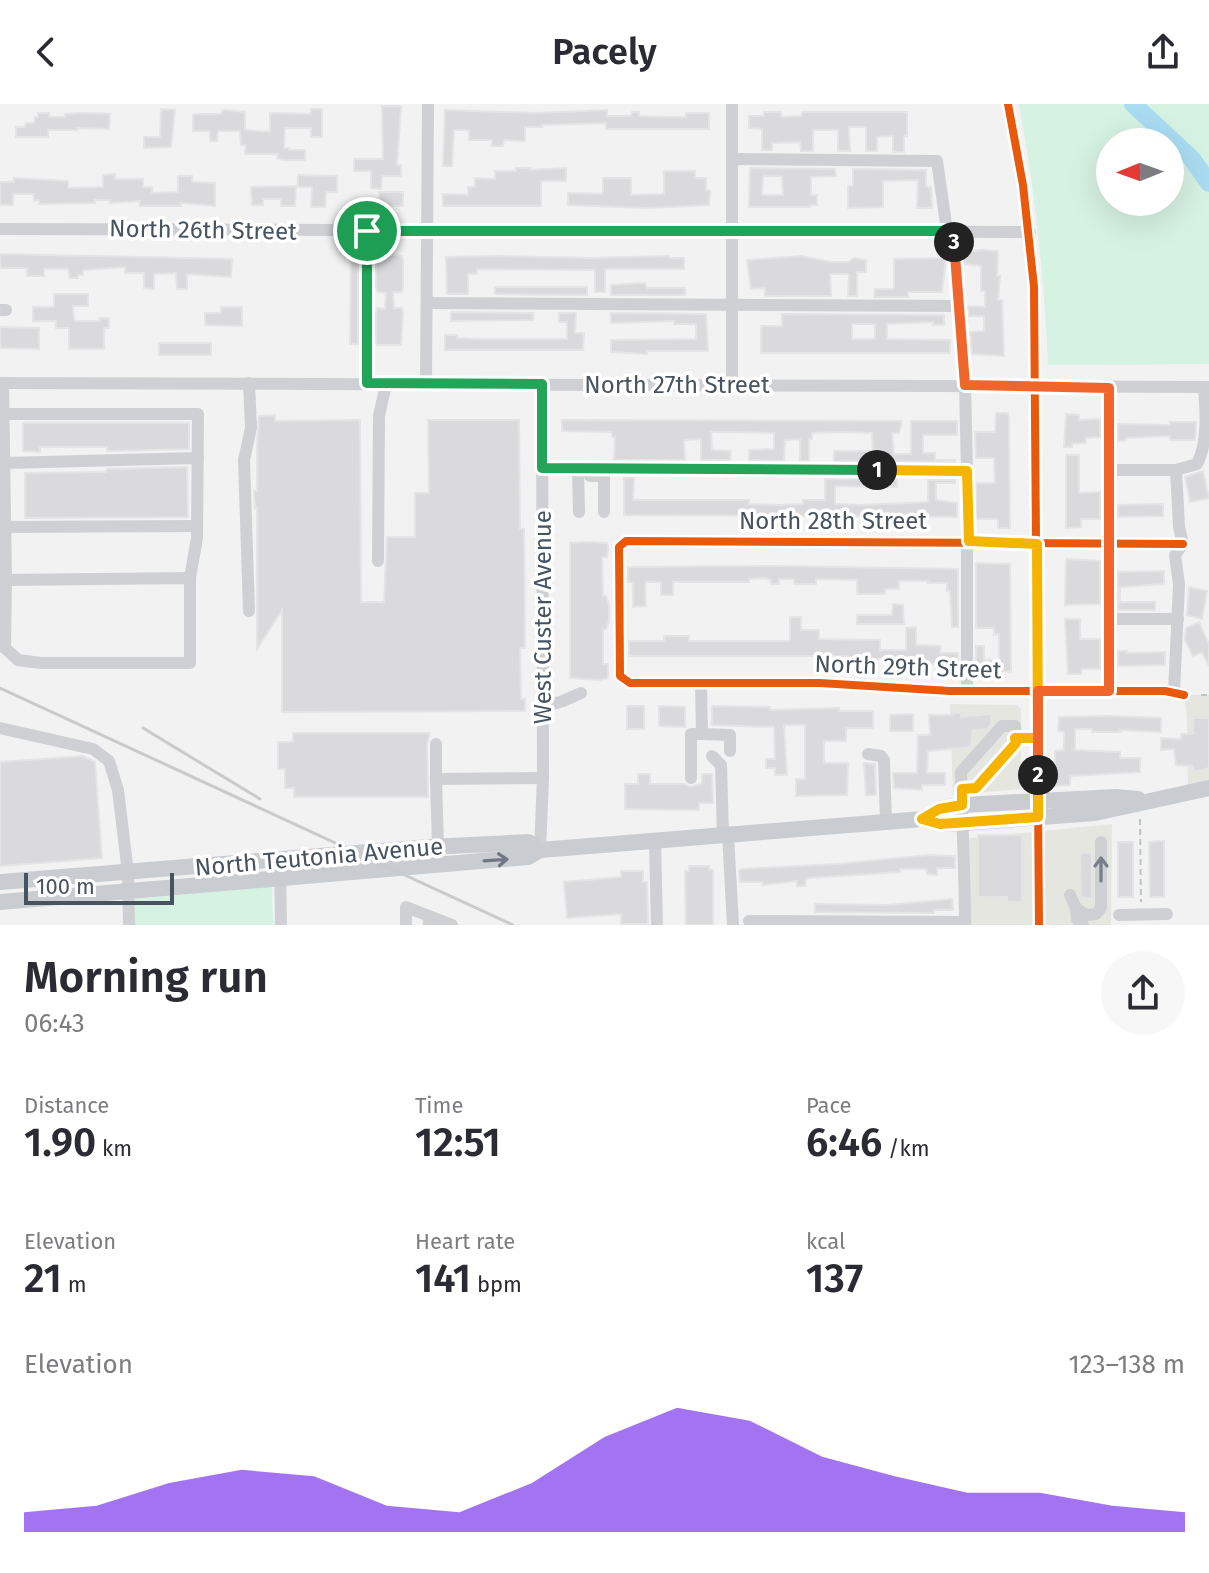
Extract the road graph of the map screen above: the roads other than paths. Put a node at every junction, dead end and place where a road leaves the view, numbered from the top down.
1 (428, 104) edge
2 (732, 104) edge
3 (1008, 104) edge
4 (732, 159) junction
5 (0, 229) edge
6 (367, 231) junction
7 (732, 231) junction
8 (950, 231) junction
9 (428, 232) junction
10 (1030, 232) junction
11 (427, 303) junction
12 (732, 304) junction
13 (957, 306) junction
14 (1, 383) edge
15 (249, 383) junction
16 (367, 383) junction
17 (386, 384) junction
18 (426, 384) junction
19 (542, 384) junction
20 (732, 385) junction
21 (965, 385) junction
22 (1035, 387) junction
23 (1109, 388) junction
24 (1206, 388) edge
25 (4, 414) junction
26 (198, 458) junction
27 (5, 463) junction
28 (542, 468) junction
29 (1109, 470) junction
30 (1176, 470) junction
31 (967, 471) junction
32 (578, 472) junction
33 (604, 472) junction
34 (2, 482) edge
35 (579, 512) dead end
36 (604, 512) dead end
37 (3, 521) edge
38 (197, 526) junction
39 (969, 541) junction
40 (1037, 544) junction
41 (1108, 544) junction
42 (1183, 544) junction
43 (378, 561) dead end
44 (190, 578) junction
45 (6, 580) junction
46 (249, 611) dead end
47 (1109, 619) junction
48 (1178, 619) junction
49 (3, 646) edge
50 (630, 683) joint
51 (701, 683) junction
52 (967, 691) junction
53 (1038, 691) junction
54 (1109, 691) junction
55 (581, 693) dead end
56 (543, 707) junction
57 (0, 728) edge
58 (702, 734) junction
59 (1015, 738) junction
60 (1038, 738) junction
61 (436, 744) dead end
62 (730, 751) dead end
63 (868, 754) dead end
64 (712, 756) dead end
65 (543, 778) junction
66 (691, 778) dead end
67 (436, 779) junction
68 (1209, 788) edge
69 (962, 797) junction
70 (1038, 809) junction
71 (922, 819) junction
72 (886, 822) junction
73 (964, 823) junction
74 (725, 835) junction
75 (655, 841) junction
76 (1101, 842) dead end
77 (434, 847) junction
78 (540, 850) junction
79 (431, 865) junction
80 (280, 868) junction
81 (128, 873) junction
82 (0, 882) edge
83 (128, 891) junction
84 (1070, 895) dead end
85 (0, 902) edge
86 (1076, 908) junction
87 (1101, 908) junction
88 (1167, 914) dead end
89 (1119, 915) dead end
90 (1139, 918) edge
91 (429, 920) edge
92 (749, 921) dead end
93 (965, 924) edge
94 (129, 925) edge
95 (281, 925) edge
96 (406, 925) edge
97 (452, 925) edge
98 (657, 925) edge
99 (733, 925) edge
100 (1039, 925) edge
101 (1083, 925) edge
102 (1093, 925) edge

1 - 9 street
2 - 4 street
3 - 10 street
4 - 7 street
4 - 8 street
5 - 6 street, North 26th Street
6 - 9 street, North 26th Street
6 - 16 street
7 - 8 street, North 26th Street
7 - 9 street, North 26th Street
7 - 12 street
8 - 10 street, North 26th Street
8 - 13 street
9 - 11 street
10 - 22 street
11 - 12 street
11 - 18 street
12 - 13 street
12 - 20 street
13 - 21 street
14 - 15 street, North 27th Street
14 - 25 street
15 - 16 street, North 27th Street
15 - 46 street
16 - 17 street, North 27th Street
17 - 18 street, North 27th Street
17 - 43 street
18 - 19 street, North 27th Street
19 - 20 street, North 27th Street
19 - 28 street, West Custer Avenue
20 - 21 street, North 27th Street
21 - 22 street, North 27th Street
21 - 31 street
22 - 23 street, North 27th Street
22 - 40 street
23 - 24 street, North 27th Street
23 - 29 street
24 - 30 street
25 - 26 street
25 - 27 street
26 - 27 street
26 - 38 street
27 - 34 street
28 - 32 street
28 - 56 street, West Custer Avenue
29 - 30 street
29 - 41 street
30 - 42 street
31 - 33 street
31 - 39 street
32 - 33 street
32 - 35 street
33 - 36 street
34 - 37 street
37 - 38 street
37 - 45 street
38 - 44 street
39 - 40 street, North 28th Street
39 - 50 street, North 28th Street
39 - 52 street
40 - 41 street, North 28th Street
40 - 53 street
41 - 42 street, North 28th Street
41 - 47 street
42 - 48 street
44 - 45 street
44 - 49 street
45 - 49 street
47 - 48 street
47 - 54 street
48 - 54 street, North 29th Street
50 - 51 street, North 29th Street
51 - 52 street, North 29th Street
51 - 58 street
52 - 53 street, North 29th Street
53 - 54 street, North 29th Street
53 - 60 street
55 - 56 street
56 - 65 street, West Custer Avenue
57 - 81 street
58 - 62 street
58 - 66 street
59 - 60 street
59 - 69 street
59 - 69 street
60 - 70 street
61 - 67 street
63 - 72 street
64 - 74 street
65 - 67 street
65 - 78 street, West Custer Avenue
67 - 77 street
68 - 70 main road, North Teutonia Avenue
69 - 70 main road, North Teutonia Avenue
69 - 71 main road, North Teutonia Avenue
69 - 73 street
70 - 73 main road, North Teutonia Avenue
70 - 100 street
71 - 72 main road, North Teutonia Avenue
71 - 73 main road, North Teutonia Avenue
72 - 74 main road, North Teutonia Avenue
73 - 93 street
74 - 75 main road, North Teutonia Avenue
74 - 99 street
75 - 78 main road, North Teutonia Avenue
75 - 98 street
87 -> 76 street
77 - 78 main road, North Teutonia Avenue
77 - 79 street
77 - 80 main road, North Teutonia Avenue
79 -> 78 main road, North Teutonia Avenue
79 - 80 main road, North Teutonia Avenue
80 - 81 main road, North Teutonia Avenue
80 - 83 main road, North Teutonia Avenue
80 - 95 street
81 - 82 main road, North Teutonia Avenue
81 - 83 street
83 - 85 main road, North Teutonia Avenue
83 - 94 street
84 - 86 street
86 - 87 street
86 - 101 street
87 - 102 street
88 - 90 street
89 - 90 street
91 - 96 street
91 - 97 street
92 - 93 street

